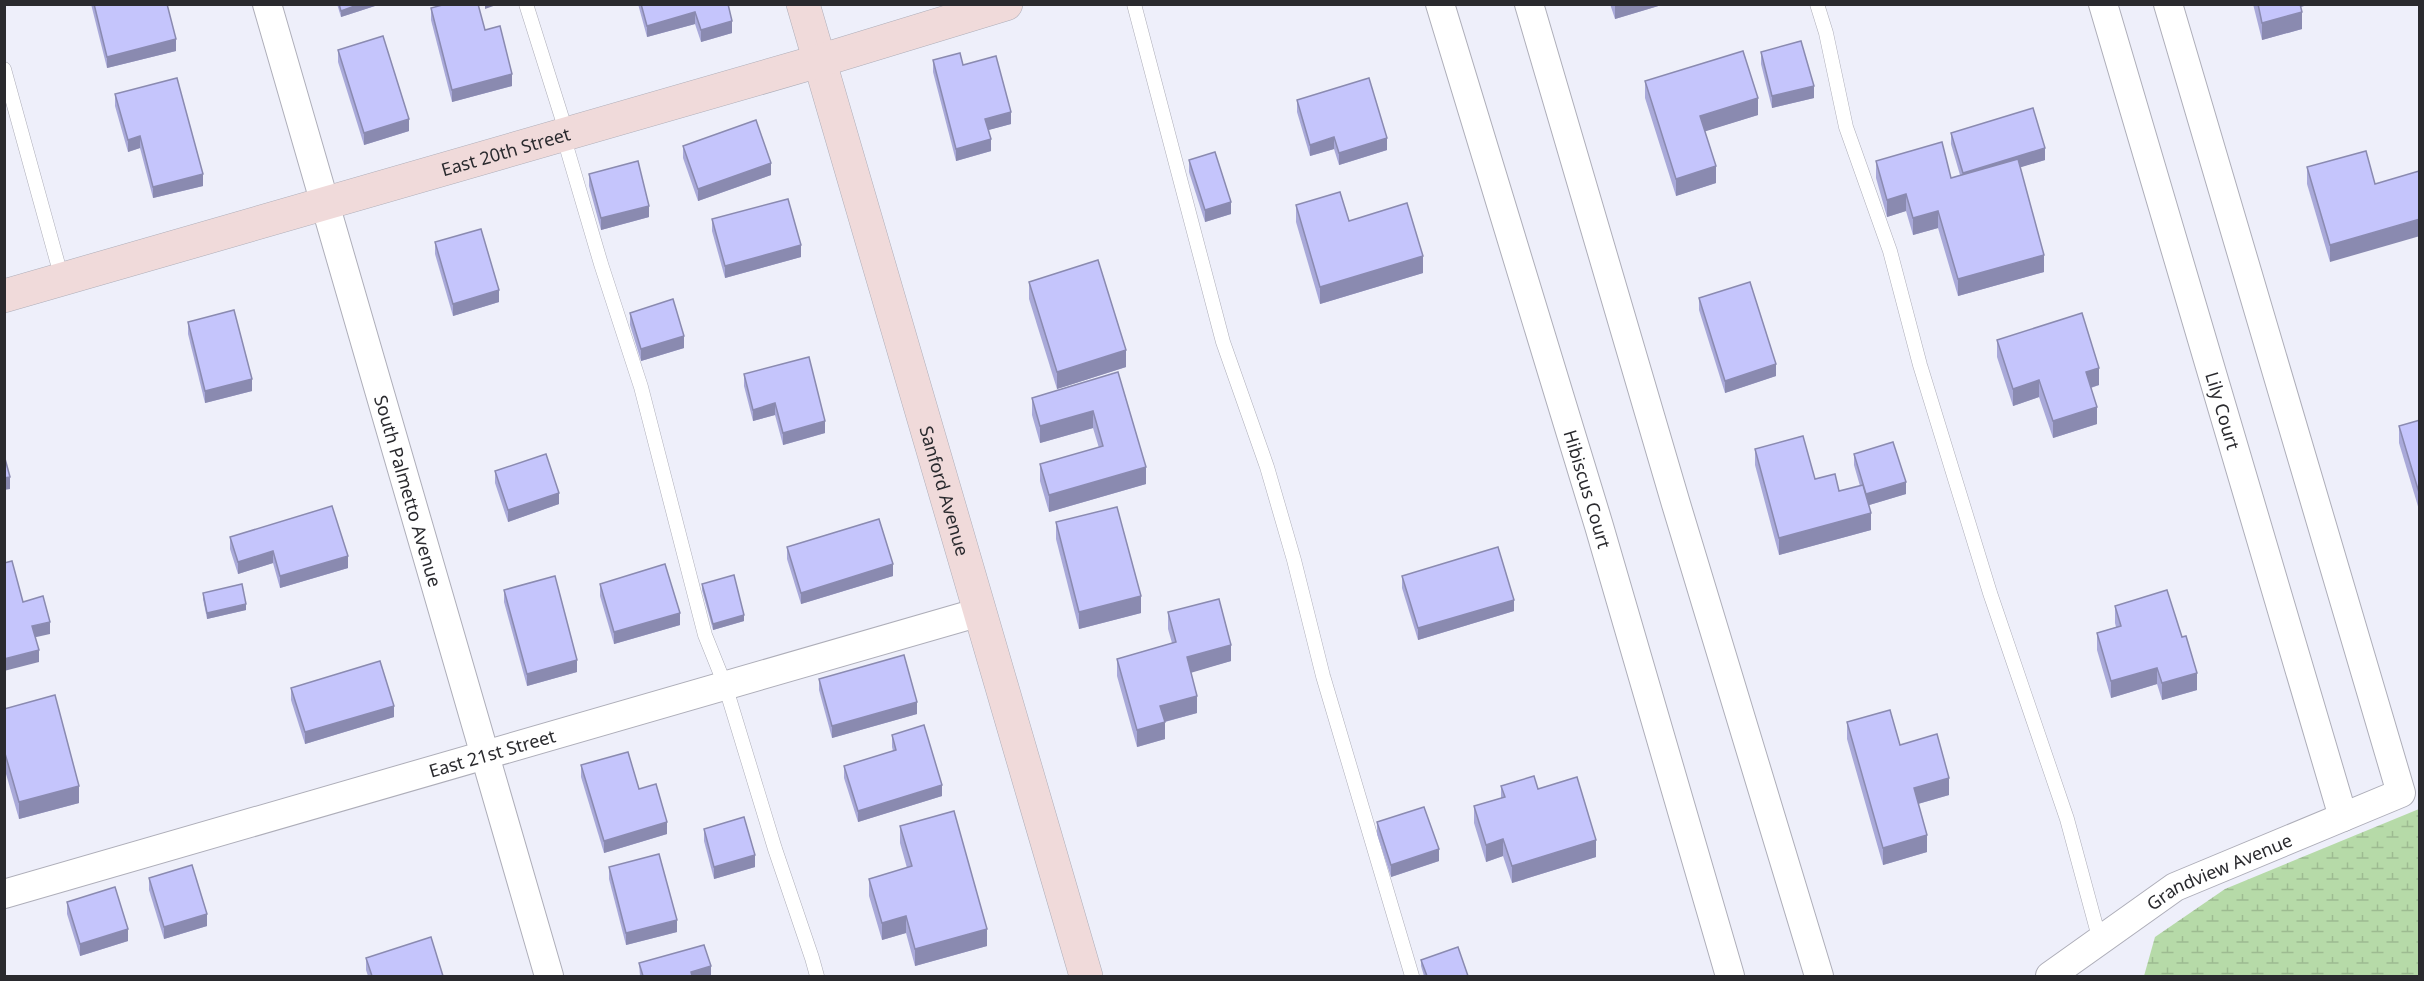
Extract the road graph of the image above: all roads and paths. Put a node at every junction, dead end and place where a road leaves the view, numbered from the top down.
1 (267, 4) edge
2 (526, 4) edge
3 (803, 4) edge
4 (1006, 4) edge
5 (1134, 4) edge
6 (1440, 4) edge
7 (1529, 4) edge
8 (1817, 4) edge
9 (2103, 4) edge
10 (2168, 4) edge
11 (819, 61) junction
12 (4, 69) edge
13 (565, 134) junction
14 (325, 204) junction
15 (62, 279) junction
16 (4, 296) edge
17 (980, 612) junction
18 (725, 685) junction
19 (486, 754) junction
20 (2343, 817) junction
21 (4, 894) edge
22 (2100, 941) junction
23 (549, 976) edge
24 (817, 976) edge
25 (1086, 976) edge
26 (1412, 976) edge
27 (1730, 976) edge
28 (1819, 976) edge
29 (2050, 976) edge

1 - 14 street, South Palmetto Avenue
2 - 13 lane
3 - 11 street, Sanford Avenue
4 - 11 street, East 20th Street
5 - 26 lane
6 - 27 street, Hibiscus Court
7 - 28 street
8 - 22 lane
9 - 20 street, Lily Court
10 - 20 street, Grandview Avenue
11 - 13 street, East 20th Street
11 - 17 street, Sanford Avenue
12 - 15 lane
13 - 14 street, East 20th Street
13 - 18 lane
14 - 15 street, East 20th Street
14 - 19 street, South Palmetto Avenue
15 - 16 street, East 20th Street
17 - 18 street, East 21st Street
17 - 25 street, Sanford Avenue
18 - 19 street, East 21st Street
18 - 24 lane
19 - 21 street, East 21st Street
19 - 23 street, South Palmetto Avenue
20 - 22 street, Grandview Avenue
22 - 29 street, Grandview Avenue

